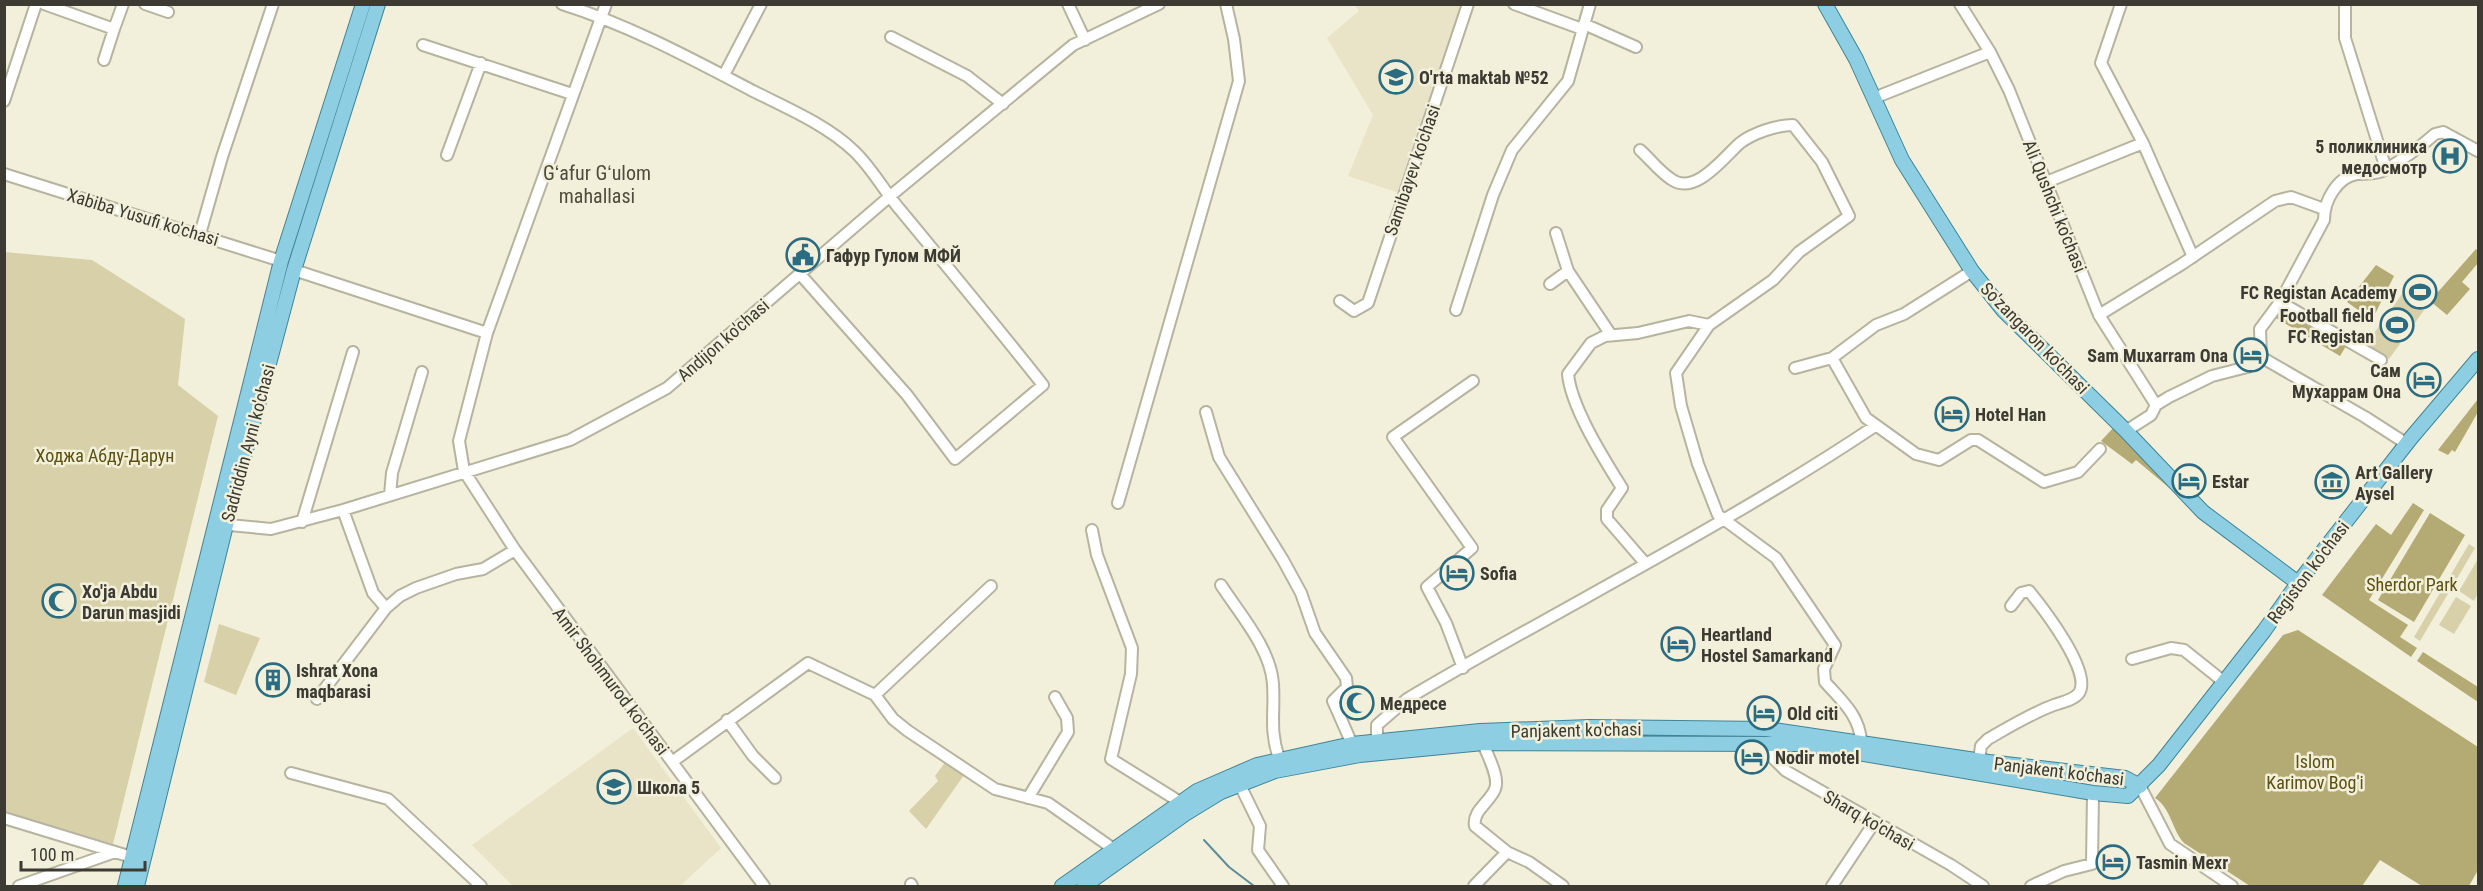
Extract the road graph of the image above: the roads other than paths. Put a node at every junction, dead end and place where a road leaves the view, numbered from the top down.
1 (36, 4) edge
2 (44, 4) edge
3 (123, 4) edge
4 (145, 4) edge
5 (273, 4) edge
6 (363, 4) edge
7 (378, 4) edge
8 (562, 4) edge
9 (606, 4) edge
10 (761, 4) edge
11 (1068, 4) edge
12 (1159, 4) edge
13 (1226, 4) edge
14 (1468, 4) edge
15 (1514, 4) edge
16 (1590, 4) edge
17 (1825, 4) edge
18 (1960, 4) edge
19 (2121, 4) edge
20 (2345, 4) edge
21 (168, 12) dead end
22 (600, 16) junction
23 (1583, 27) junction
24 (114, 29) junction
25 (891, 37) dead end
26 (1085, 40) junction
27 (423, 45) dead end
28 (1636, 47) dead end
29 (1990, 52) junction
30 (104, 60) dead end
31 (481, 63) junction
32 (724, 75) junction
33 (7, 86) edge
34 (572, 94) junction
35 (1874, 98) junction
36 (4, 101) edge
37 (1003, 104) junction
38 (2143, 143) junction
39 (1640, 150) dead end
40 (2478, 151) edge
41 (447, 155) dead end
42 (2386, 169) junction
43 (4, 174) edge
44 (2044, 183) junction
45 (889, 197) junction
46 (2324, 209) junction
47 (1556, 233) dead end
48 (200, 234) junction
49 (2193, 257) junction
50 (281, 261) junction
51 (294, 270) junction
52 (1568, 271) junction
53 (1972, 271) junction
54 (800, 274) junction
55 (1550, 284) dead end
56 (1340, 301) dead end
57 (2280, 302) junction
58 (1456, 310) dead end
59 (2098, 315) junction
60 (1709, 325) junction
61 (487, 333) junction
62 (1611, 335) junction
63 (353, 352) dead end
64 (2261, 357) junction
65 (1832, 358) junction
66 (2478, 359) edge
67 (2381, 360) dead end
68 (1795, 368) dead end
69 (422, 372) dead end
70 (1473, 381) dead end
71 (2156, 405) junction
72 (1206, 412) dead end
73 (1875, 426) junction
74 (2126, 431) junction
75 (2407, 444) junction
76 (2100, 448) dead end
77 (464, 471) junction
78 (390, 495) junction
79 (1118, 503) dead end
80 (343, 510) junction
81 (1723, 521) junction
82 (303, 522) junction
83 (220, 524) junction
84 (1092, 531) dead end
85 (515, 550) junction
86 (1645, 563) junction
87 (2298, 583) junction
88 (1221, 585) dead end
89 (991, 586) dead end
90 (2011, 606) dead end
91 (386, 608) junction
92 (2132, 658) dead end
93 (1463, 668) junction
94 (2224, 682) junction
95 (875, 694) junction
96 (1055, 697) dead end
97 (317, 699) dead end
98 (727, 720) junction
99 (1377, 741) junction
100 (1861, 742) junction
101 (1483, 743) junction
102 (1767, 743) junction
103 (1352, 744) junction
104 (1279, 758) junction
105 (1979, 760) junction
106 (672, 762) junction
107 (291, 773) dead end
108 (775, 778) dead end
109 (1239, 783) junction
110 (2140, 786) junction
111 (2093, 793) junction
112 (1028, 798) junction
113 (1180, 802) junction
114 (4, 818) edge
115 (1874, 823) junction
116 (1115, 850) junction
117 (115, 852) junction
118 (1507, 852) junction
119 (138, 859) junction
120 (2094, 861) junction
121 (2111, 861) dead end
122 (20, 886) edge
123 (125, 886) edge
124 (137, 886) edge
125 (481, 886) edge
126 (764, 886) edge
127 (1062, 886) edge
128 (1088, 886) edge
129 (1283, 886) edge
130 (1474, 886) edge
131 (1563, 886) edge
132 (1832, 886) edge
133 (1983, 886) edge
134 (2031, 886) edge
135 (2232, 886) edge

1 - 33 street
2 - 24 street
3 - 24 street
4 - 21 street
5 - 48 street
6 - 50 main road, Sadriddin Ayni ko'chasi
7 - 51 main road, Sadriddin Ayni ko'chasi
8 - 22 street
9 - 22 street
10 - 32 street
11 - 26 street
12 - 26 street, Andijon ko'chasi
13 - 79 street
14 - 56 street, Samibayev ko'chasi
15 - 23 street
16 - 23 street
17 - 35 main road, So'zangaron ko'chasi
18 - 29 street, Ali Qushchi ko'chasi
19 - 38 street
20 - 42 street
22 - 32 street
22 - 34 street
23 - 28 street
23 - 58 street
24 - 30 street
25 - 37 street
26 - 37 street, Andijon ko'chasi
27 - 31 street
29 - 35 street
29 - 44 street, Ali Qushchi ko'chasi
31 - 34 street
31 - 41 street
32 - 45 street
33 - 36 street
34 - 61 street
35 - 53 main road, So'zangaron ko'chasi
37 - 45 street, Andijon ko'chasi
38 - 44 street
38 - 49 street
39 - 60 street
40 - 42 street
42 - 46 street
43 - 48 street, Xabiba Yusufi ko'chasi
44 - 59 street, Ali Qushchi ko'chasi
45 - 54 street, Andijon ko'chasi
45 - 54 street
46 - 49 street
46 - 57 street
47 - 52 street
48 - 50 street, Xabiba Yusufi ko'chasi
49 - 59 street
50 - 83 main road, Sadriddin Ayni ko'chasi
51 - 61 street
51 - 83 main road, Sadriddin Ayni ko'chasi
52 - 55 street
52 - 62 street
53 - 65 street
53 - 74 main road, So'zangaron ko'chasi
54 - 77 street, Andijon ko'chasi
57 - 64 street
57 - 67 street
59 - 71 street, Ali Qushchi ko'chasi
60 - 62 street
60 - 81 street
61 - 77 street
62 - 86 street
63 - 82 street
64 - 71 street
64 - 75 street
65 - 68 street
65 - 73 street
66 - 75 main road, Registon ko'chasi
69 - 78 street
70 - 93 street
71 - 74 street
72 - 103 street
73 - 76 street
73 - 81 street
74 - 87 main road, So'zangaron ko'chasi
75 - 87 main road, Registon ko'chasi
77 - 78 street, Andijon ko'chasi
77 - 85 street, Amir Shohmurod ko'chasi
78 - 80 street, Andijon ko'chasi
80 - 82 street, Andijon ko'chasi
80 - 91 street
81 - 86 street
81 - 100 street
82 - 83 street, Andijon ko'chasi
83 - 119 main road, Sadriddin Ayni ko'chasi
84 - 113 street
85 - 91 street
85 - 106 street, Amir Shohmurod ko'chasi
86 - 93 street
87 - 94 main road, Registon ko'chasi
88 - 104 street
89 - 95 street
90 - 105 street
91 - 97 street
92 - 94 street
93 - 99 street
94 - 110 main road, Registon ko'chasi
95 - 98 street
95 - 112 street
96 - 112 street
98 - 106 street
98 - 108 street
99 - 100 main road, Panjakent ko'chasi
99 - 103 main road, Panjakent ko'chasi
100 - 105 main road, Panjakent ko'chasi
101 - 102 main road, Panjakent ko'chasi
101 - 109 main road, Panjakent ko'chasi
101 - 118 street
102 - 111 main road, Panjakent ko'chasi
102 - 115 street, Sharq ko'chasi
103 - 104 main road, Panjakent ko'chasi
104 - 113 main road, Panjakent ko'chasi
105 - 110 main road, Panjakent ko'chasi
106 - 126 street, Amir Shohmurod ko'chasi
107 - 125 street
109 - 128 main road, Panjakent ko'chasi
109 - 129 street
110 - 111 main road, Panjakent ko'chasi
110 - 135 street
111 - 120 street
112 - 116 street
113 - 116 main road, Panjakent ko'chasi
114 - 117 street
115 - 132 street
115 - 133 street, Sharq ko'chasi
116 - 127 main road, Panjakent ko'chasi
117 - 119 street
117 - 122 street
118 - 130 street
118 - 131 street
119 - 123 main road, Sadriddin Ayni ko'chasi
119 - 124 main road, Sadriddin Ayni ko'chasi
120 - 121 street
120 - 134 street

